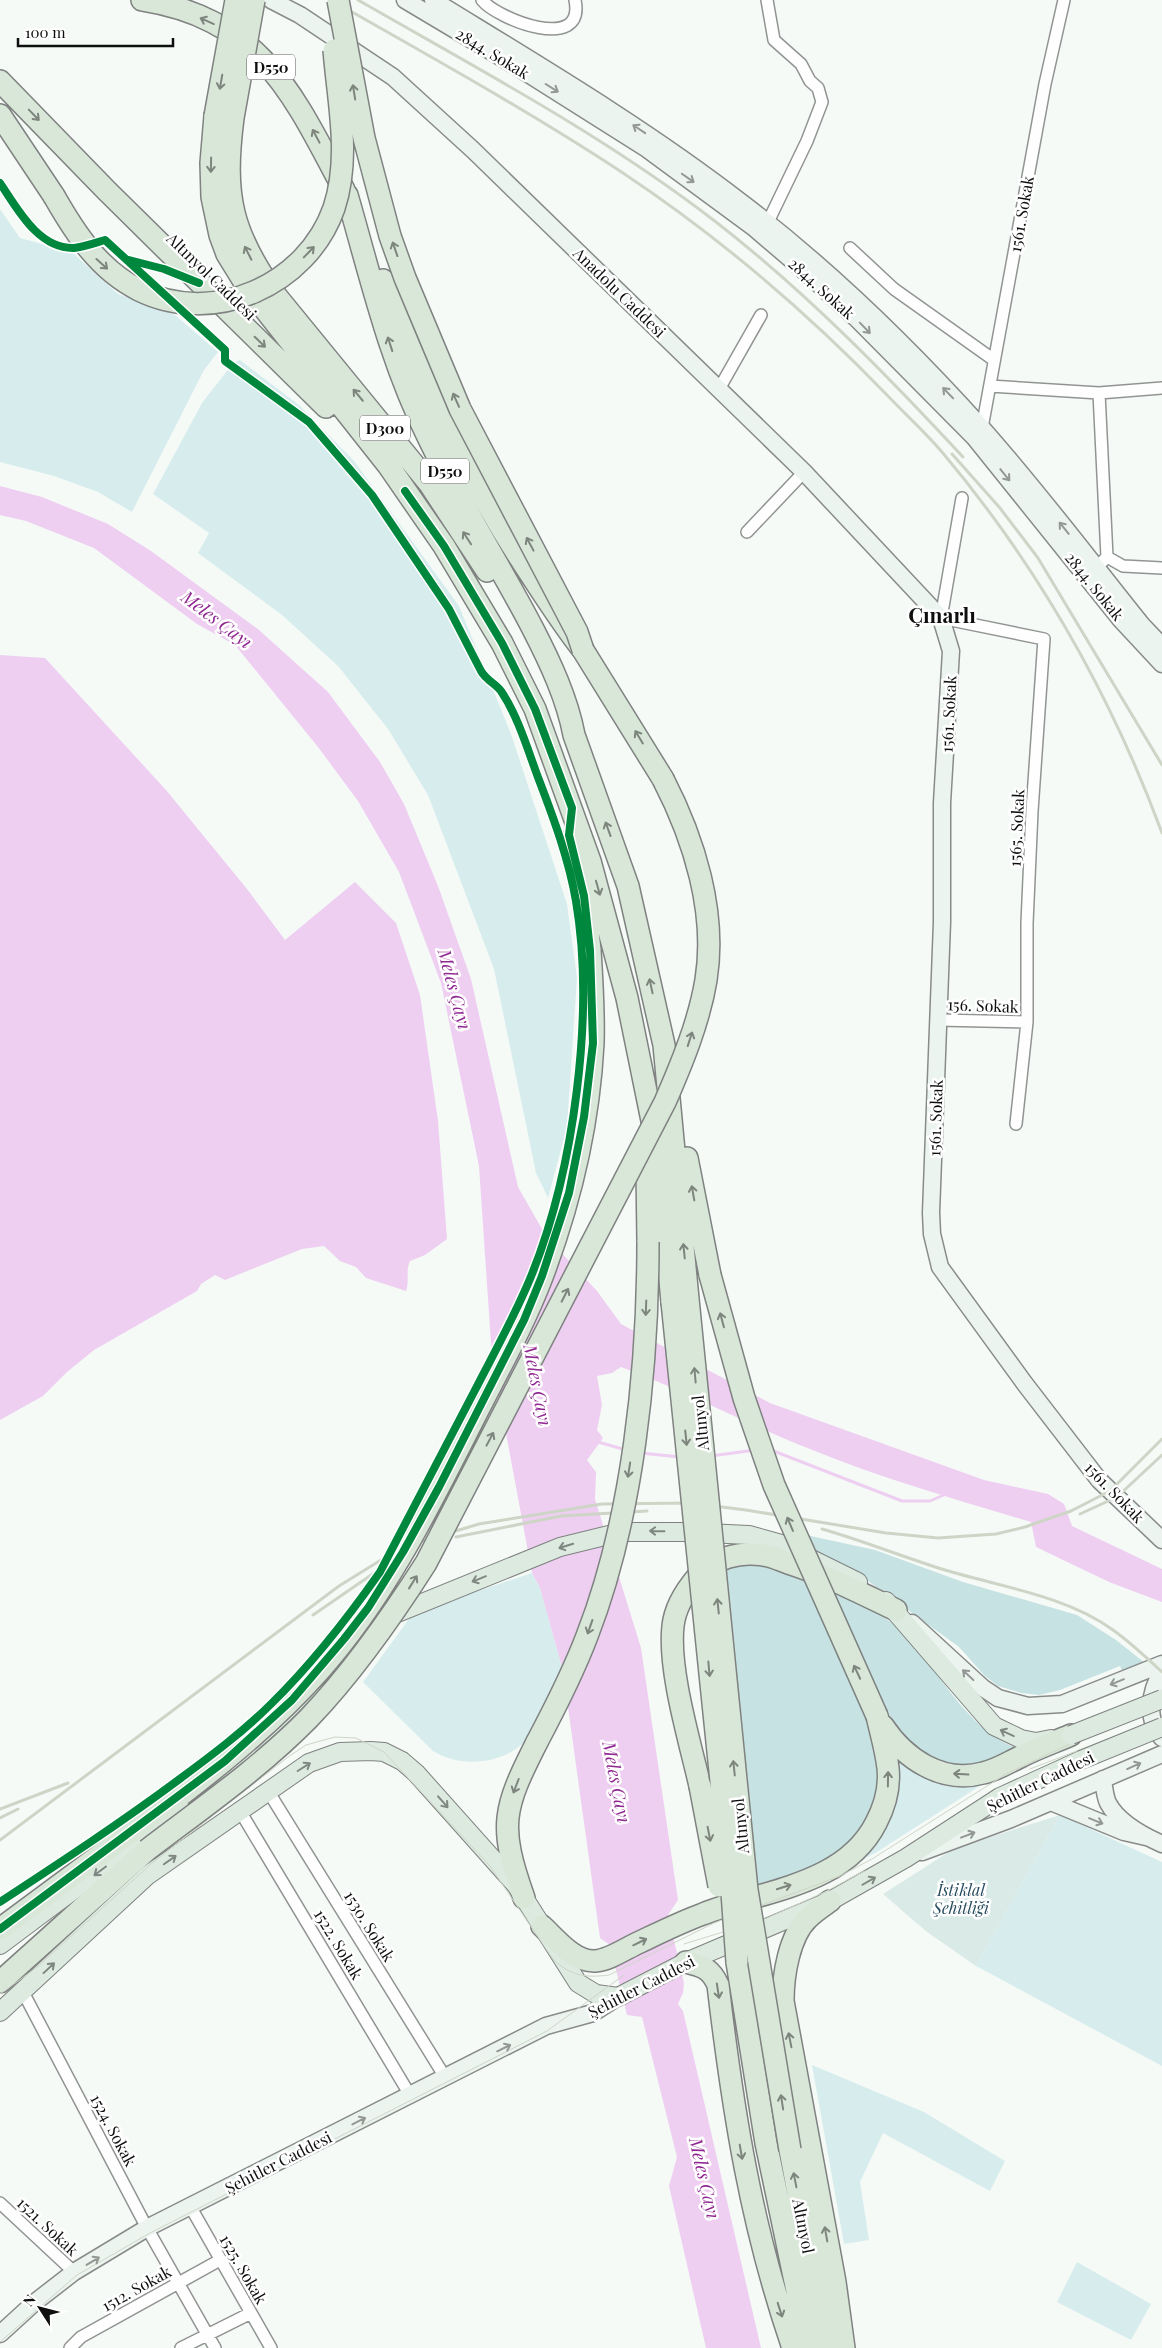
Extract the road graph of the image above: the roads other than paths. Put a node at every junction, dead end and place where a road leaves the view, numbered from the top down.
1 (142, 0) edge
2 (236, 0) edge
3 (254, 0) edge
4 (271, 0) edge
5 (331, 0) edge
6 (338, 0) edge
7 (405, 0) edge
8 (433, 0) edge
9 (482, 0) edge
10 (575, 0) edge
11 (767, 0) edge
12 (1064, 0) edge
13 (0, 81) edge
14 (0, 115) edge
15 (224, 117) junction
16 (347, 195) junction
17 (767, 224) junction
18 (850, 248) dead end
19 (761, 315) dead end
20 (994, 360) junction
21 (990, 386) junction
22 (1162, 388) edge
23 (719, 389) junction
24 (1099, 393) junction
25 (978, 432) junction
26 (804, 472) junction
27 (405, 491) junction
28 (962, 498) dead end
29 (747, 532) dead end
30 (1102, 563) junction
31 (1162, 568) edge
32 (942, 618) junction
33 (1162, 646) edge
34 (583, 650) junction
35 (1162, 664) edge
36 (574, 734) junction
37 (572, 808) junction
38 (938, 1020) junction
39 (1027, 1022) junction
40 (664, 1045) junction
41 (643, 1077) junction
42 (1016, 1124) dead end
43 (680, 1301) junction
44 (1162, 1540) edge
45 (896, 1610) junction
46 (1162, 1664) edge
47 (1162, 1672) edge
48 (1162, 1699) edge
49 (877, 1716) junction
50 (1162, 1727) edge
51 (1071, 1735) junction
52 (1162, 1738) edge
53 (1162, 1754) edge
54 (1103, 1779) junction
55 (268, 1791) junction
56 (1051, 1802) junction
57 (240, 1811) junction
58 (1146, 1837) junction
59 (1162, 1844) edge
60 (906, 1858) junction
61 (524, 1898) junction
62 (830, 1901) junction
63 (542, 1926) junction
64 (0, 1929) edge
65 (0, 1945) edge
66 (686, 1962) junction
67 (737, 1962) junction
68 (0, 1982) edge
69 (24, 1992) junction
70 (618, 1997) junction
71 (0, 2012) edge
72 (445, 2077) junction
73 (410, 2095) junction
74 (0, 2204) edge
75 (190, 2206) junction
76 (147, 2228) junction
77 (220, 2260) junction
78 (74, 2272) junction
79 (178, 2282) junction
80 (835, 2282) junction
81 (251, 2312) junction
82 (0, 2334) edge
83 (207, 2335) junction
84 (74, 2347) edge
85 (181, 2348) edge
86 (215, 2348) edge
87 (271, 2348) edge
88 (793, 2348) edge
89 (809, 2348) edge
90 (827, 2348) edge
91 (844, 2348) edge
92 (851, 2348) edge

16 -> 1 highway, D550
2 -> 15 highway, D300, bridge
3 - 15 highway, D300, bridge
4 - 23 main road, Anadolu Caddesi
14 -> 5 highway, bridge
34 -> 6 highway, bridge
7 -> 25 main road, 2844. Sokak
17 -> 8 main road, 2844. Sokak
9 - 10 street
11 - 17 street
12 - 20 street, 1561. Sokak
13 -> 27 highway, Altınyol Caddesi / D550
15 -> 27 highway, D300
36 -> 15 highway, D300
16 - 34 highway
36 -> 16 highway, D550
25 -> 17 main road, 2844. Sokak
18 - 20 street
19 - 23 street
20 - 21 street, 1561. Sokak
21 - 24 street
21 - 25 street, 1561. Sokak
22 - 24 street
23 - 26 main road, Anadolu Caddesi
24 - 30 street
30 -> 25 main road, 2844. Sokak
25 -> 35 main road, 2844. Sokak
26 - 29 street
26 - 32 main road, Anadolu Caddesi
27 - 37 highway
28 - 32 street
30 - 31 street
30 - 33 main road, 2844. Sokak
32 - 38 main road, 1561. Sokak
32 - 39 street, 1565. Sokak
68 -> 34 highway, bridge
40 -> 36 highway
37 -> 41 highway
37 - 64 highway, bridge
38 - 39 street, 156. Sokak
38 - 44 main road, 1561. Sokak
39 - 42 street, 1565. Sokak
43 -> 40 highway
49 -> 40 highway, bridge
41 - 43 highway
41 -> 61 highway, bridge
43 -> 67 highway, Altınyol, bridge
90 -> 43 highway, Altınyol, bridge
46 -> 45 main road
51 -> 45 main road, Şehitler Caddesi
45 -> 65 main road, Şehitler Caddesi
45 -> 67 highway, bridge
47 - 52 main road
48 - 51 main road, Şehitler Caddesi, bridge
51 -> 49 highway
63 -> 49 highway
50 - 60 main road, Şehitler Caddesi, bridge
54 -> 53 main road
54 - 56 main road
54 - 58 main road
55 - 57 main road
55 -> 61 main road
55 - 72 street, 1530. Sokak
56 -> 58 main road
60 -> 56 main road
69 -> 57 main road
57 - 73 street, 1522. Sokak
58 - 59 main road
62 -> 60 main road, Şehitler Caddesi
61 - 63 main road
62 - 66 main road, Şehitler Caddesi
80 -> 62 highway
63 - 70 main road
66 - 70 main road, Şehitler Caddesi
66 -> 88 highway
67 - 89 highway, Altınyol
69 - 71 main road
69 - 76 street, 1524. Sokak
72 -> 70 main road, Şehitler Caddesi
72 - 73 main road, Şehitler Caddesi
75 -> 73 main road, Şehitler Caddesi
74 - 78 street, 1521. Sokak
75 - 76 main road, Şehitler Caddesi
75 - 77 street, 1525. Sokak
78 -> 76 main road, Şehitler Caddesi
76 - 79 street, 1524. Sokak
77 - 79 street, 1512. Sokak
77 - 81 street, 1525. Sokak
78 - 82 main road, Şehitler Caddesi
79 - 83 street, 1524. Sokak
79 - 84 street, 1512. Sokak
80 - 91 highway
80 - 92 main road
81 - 83 street
81 - 87 street, 1525. Sokak
83 - 85 street
83 - 86 street, 1524. Sokak

